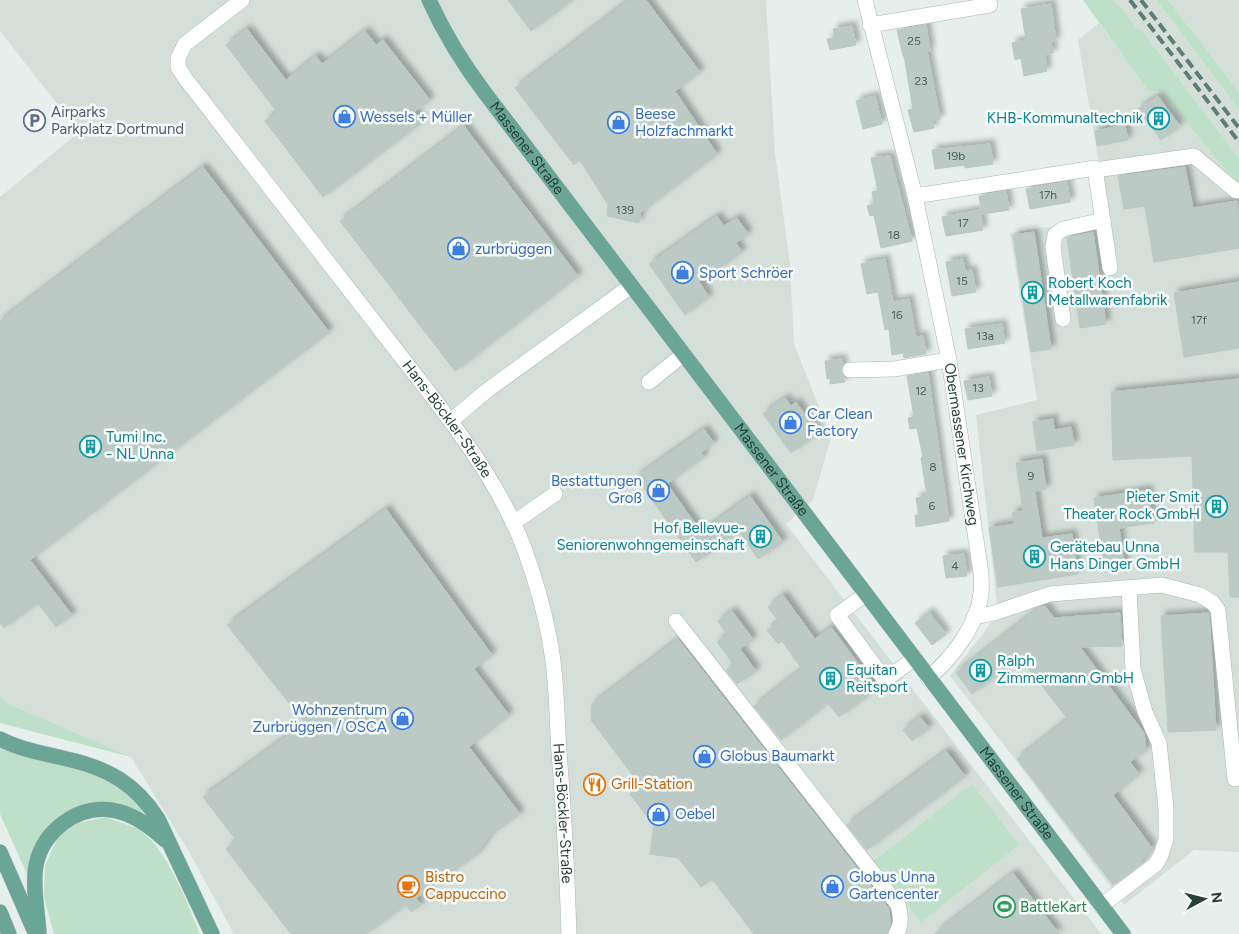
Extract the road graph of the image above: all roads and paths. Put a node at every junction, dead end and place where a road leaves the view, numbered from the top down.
1 (242, 0) edge
2 (430, 0) edge
3 (865, 0) edge
4 (990, 5) dead end
5 (870, 25) junction
6 (1095, 170) junction
7 (1236, 191) dead end
8 (915, 196) junction
9 (1102, 220) junction
10 (1110, 268) dead end
11 (631, 286) junction
12 (1064, 319) dead end
13 (684, 354) junction
14 (949, 360) junction
15 (850, 370) dead end
16 (649, 382) dead end
17 (451, 421) junction
18 (556, 494) dead end
19 (513, 523) junction
20 (1129, 588) junction
21 (866, 594) junction
22 (974, 616) junction
23 (676, 621) dead end
24 (915, 658) junction
25 (928, 678) junction
26 (0, 738) edge
27 (1235, 779) dead end
28 (172, 846) junction
29 (0, 852) edge
30 (1102, 906) junction
31 (0, 912) edge
32 (10, 934) edge
33 (37, 934) edge
34 (212, 934) edge
35 (569, 934) edge
36 (896, 934) edge
37 (1123, 934) edge

1 - 17 street, Hans-Böckler-Straße
2 - 11 main road, Massener Straße
3 - 5 street, Obermassener Kirchweg
4 - 5 street
5 - 8 street, Obermassener Kirchweg
6 - 7 street
6 - 8 street
6 - 9 street
8 - 14 street, Obermassener Kirchweg
9 - 10 street
9 - 12 street
11 - 13 main road, Massener Straße
11 - 17 street
13 - 16 street
13 - 21 main road, Massener Straße
14 - 15 street
14 - 22 street, Obermassener Kirchweg
17 - 19 street, Hans-Böckler-Straße
18 - 19 street
19 - 35 street, Hans-Böckler-Straße
20 - 22 street
20 - 27 street
20 - 30 street
21 - 24 main road, Massener Straße
21 - 24 street
22 - 25 street, Obermassener Kirchweg
23 - 36 street
24 - 25 main road, Massener Straße
25 - 30 main road, Massener Straße
26 - 28 main road
28 - 33 main road
28 - 34 main road
29 - 33 main road
30 - 37 main road, Massener Straße
31 - 32 main road

